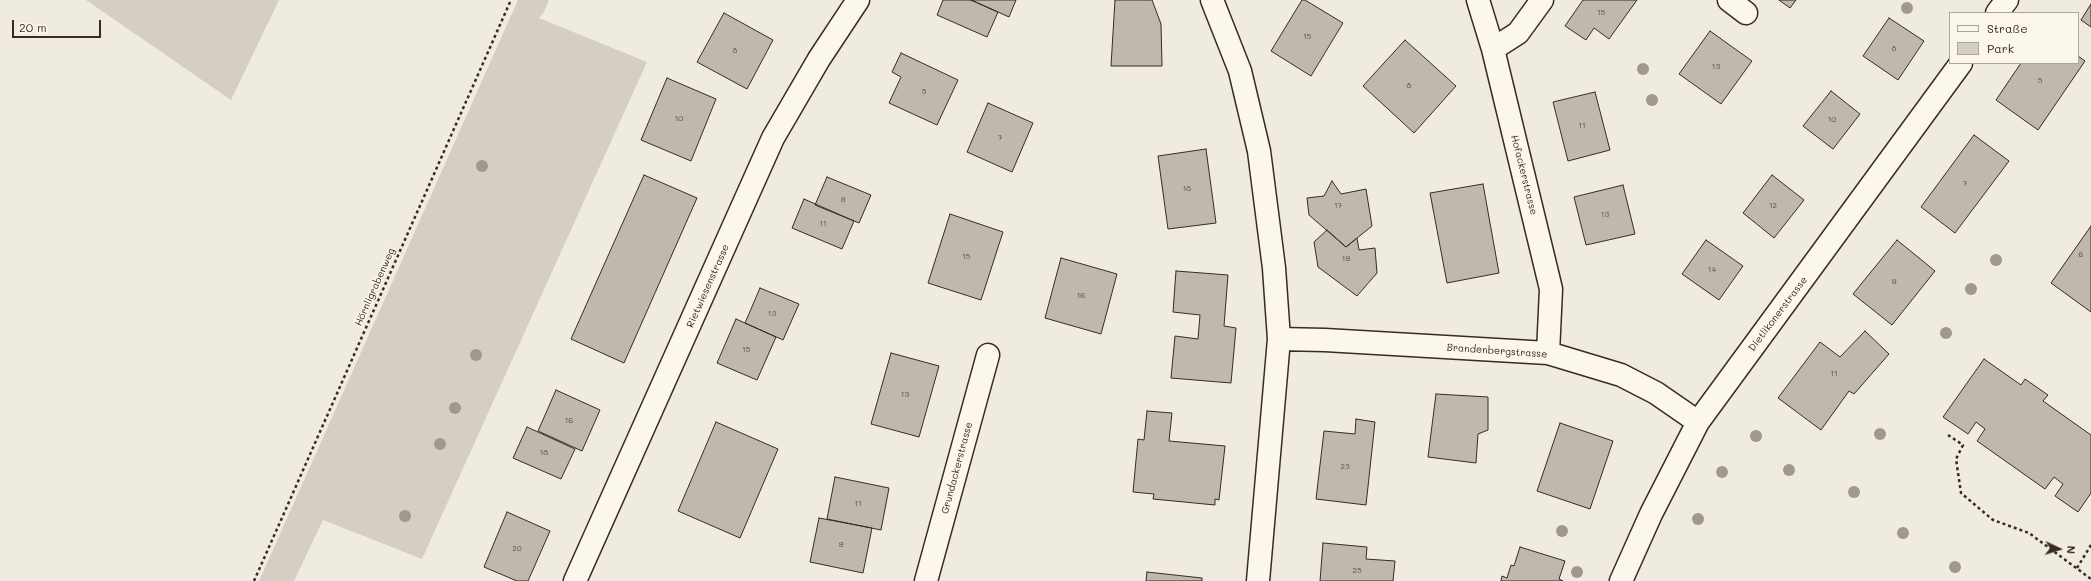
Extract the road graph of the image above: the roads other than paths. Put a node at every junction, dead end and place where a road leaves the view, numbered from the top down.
1 (858, 0) edge
2 (1212, 0) edge
3 (1478, 0) edge
4 (1542, 0) edge
5 (2007, 0) edge
6 (1998, 12) edge
7 (1493, 49) junction
8 (1960, 64) edge
9 (1279, 339) junction
10 (1548, 353) junction
11 (988, 355) dead end
12 (1698, 422) junction
13 (575, 581) edge
14 (926, 581) edge
15 (1258, 581) edge
16 (1622, 581) edge

1 - 13 street, Rietwiesenstrasse
2 - 9 street
3 - 7 street, Hofackerstrasse
4 - 7 street
5 - 6 street
7 - 10 street, Hofackerstrasse
8 - 12 street, Dietlikonerstrasse
9 - 10 street, Brandenbergstrasse
9 - 15 street
10 - 12 street, Brandenbergstrasse
11 - 14 street, Grundackerstrasse
12 - 16 street, Dietlikonerstrasse

